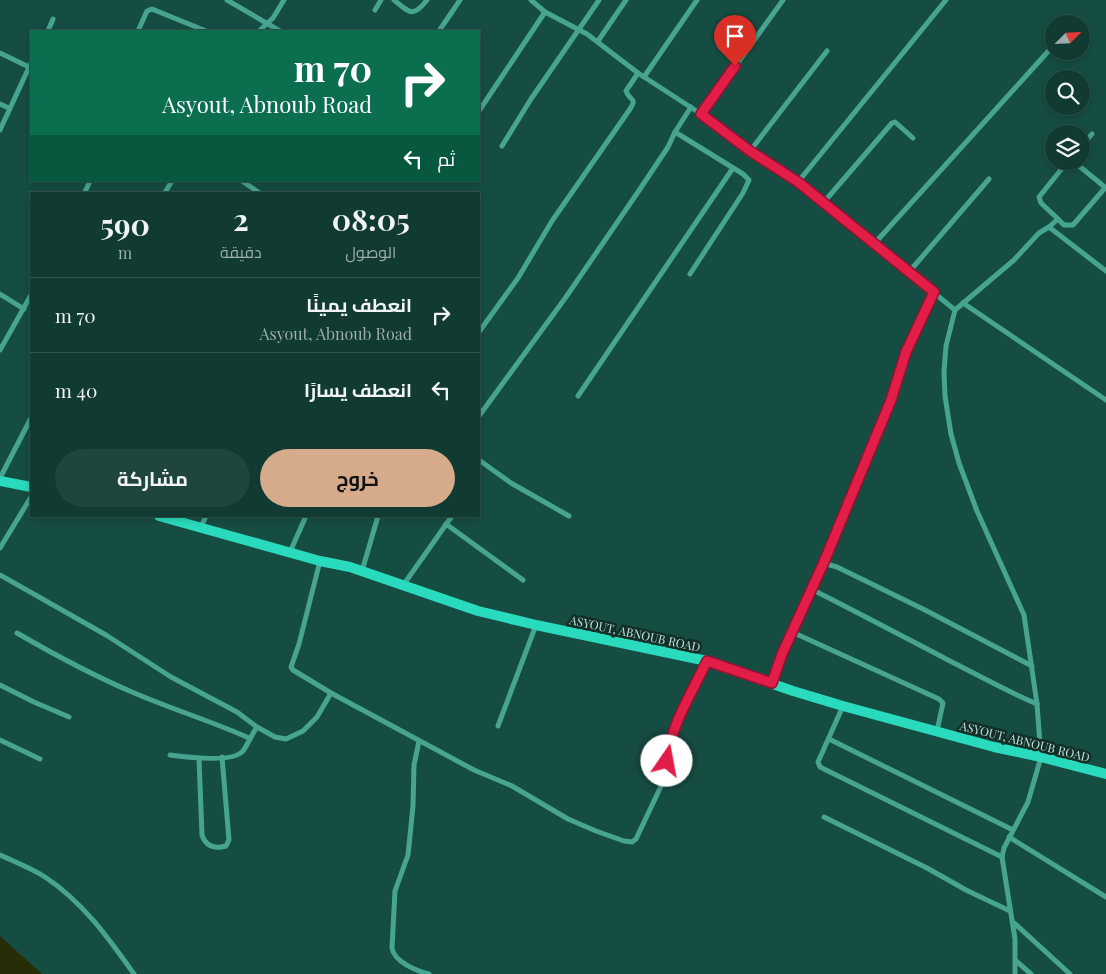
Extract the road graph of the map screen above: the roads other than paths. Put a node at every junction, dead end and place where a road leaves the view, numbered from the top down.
1 (227, 0) edge
2 (284, 0) edge
3 (382, 0) edge
4 (394, 0) edge
5 (427, 0) edge
6 (460, 0) edge
7 (531, 0) edge
8 (599, 0) edge
9 (626, 0) edge
10 (697, 0) edge
11 (783, 0) edge
12 (946, 0) edge
13 (375, 10) dead end
14 (545, 12) junction
15 (53, 19) dead end
16 (267, 23) junction
17 (578, 28) junction
18 (48, 30) edge
19 (138, 30) edge
20 (204, 30) edge
21 (260, 30) edge
22 (278, 30) edge
23 (440, 30) edge
24 (598, 41) junction
25 (827, 51) dead end
26 (0, 53) edge
27 (1045, 55) edge
28 (30, 65) edge
29 (638, 73) junction
30 (644, 77) junction
31 (0, 104) edge
32 (691, 107) junction
33 (9, 108) junction
34 (480, 110) edge
35 (701, 114) junction
36 (0, 130) edge
37 (675, 132) junction
38 (913, 138) dead end
39 (502, 146) dead end
40 (750, 151) junction
41 (733, 168) junction
42 (1061, 170) edge
43 (1084, 170) edge
44 (990, 179) dead end
45 (243, 182) edge
46 (798, 182) junction
47 (1106, 188) edge
48 (258, 192) edge
49 (824, 202) junction
50 (1058, 219) junction
51 (1049, 227) junction
52 (874, 244) junction
53 (1106, 271) edge
54 (909, 272) junction
55 (690, 274) dead end
56 (934, 292) junction
57 (0, 294) edge
58 (30, 297) edge
59 (963, 303) junction
60 (24, 309) junction
61 (955, 310) junction
62 (480, 331) edge
63 (0, 350) edge
64 (578, 396) dead end
65 (1106, 400) edge
66 (480, 415) edge
67 (30, 420) edge
68 (480, 461) edge
69 (0, 479) edge
70 (30, 487) edge
71 (30, 499) edge
72 (569, 516) dead end
73 (163, 517) edge
74 (206, 517) edge
75 (306, 517) edge
76 (378, 517) edge
77 (451, 517) edge
78 (446, 524) junction
79 (201, 527) junction
80 (0, 548) edge
81 (289, 552) junction
82 (320, 561) junction
83 (824, 562) junction
84 (362, 572) junction
85 (0, 575) edge
86 (523, 580) dead end
87 (404, 584) junction
88 (811, 589) junction
89 (536, 625) junction
90 (792, 632) junction
91 (17, 633) dead end
92 (707, 661) junction
93 (1032, 666) junction
94 (772, 683) junction
95 (0, 685) edge
96 (331, 693) junction
97 (1038, 704) junction
98 (843, 706) junction
99 (69, 717) dead end
100 (498, 726) dead end
101 (257, 727) junction
102 (938, 732) junction
103 (249, 738) junction
104 (829, 739) junction
105 (0, 740) edge
106 (419, 740) junction
107 (170, 755) dead end
108 (222, 757) junction
109 (1041, 757) junction
110 (40, 759) dead end
111 (199, 759) junction
112 (1106, 774) edge
113 (824, 817) dead end
114 (1013, 830) junction
115 (1009, 837) junction
116 (0, 855) edge
117 (1002, 857) junction
118 (1106, 897) edge
119 (1010, 911) junction
120 (1012, 921) junction
121 (1016, 961) junction
122 (134, 974) edge
123 (429, 974) edge
124 (1014, 974) edge
125 (1031, 974) edge
126 (1070, 974) edge

1 - 16 street
2 - 16 street
3 - 13 street
4 - 5 street
6 - 23 street
7 - 14 street
8 - 17 street
9 - 24 street
10 - 30 street
11 - 35 street
12 - 46 street
14 - 17 street
14 - 34 street
15 - 18 street
16 - 21 street
16 - 22 street
17 - 24 street
17 - 39 street
19 - 20 street
24 - 29 street
25 - 40 street
26 - 28 street
27 - 52 street
28 - 33 street
29 - 30 street
29 - 62 street
30 - 32 street
31 - 33 street
32 - 35 street
32 - 37 street
33 - 36 street
35 - 40 street
37 - 41 street
37 - 66 street
38 - 49 street
40 - 46 street
41 - 55 street
41 - 64 street
42 - 50 street
43 - 47 street
44 - 54 street
45 - 48 street
46 - 49 street
47 - 50 street
49 - 52 street
50 - 51 street
51 - 53 street
51 - 59 street
52 - 54 street
54 - 56 street
56 - 61 street
56 - 83 street
57 - 60 street
58 - 60 street
59 - 61 street
59 - 65 street
60 - 63 street
61 - 93 street
67 - 69 street
68 - 72 street
69 - 70 street
71 - 80 street
73 - 79 street, ASYOUT, ABNOUB ROAD
74 - 79 street
75 - 81 street
76 - 84 street
77 - 78 street
78 - 86 street
78 - 87 street
79 - 81 street, ASYOUT, ABNOUB ROAD
81 - 82 street, ASYOUT, ABNOUB ROAD
82 - 84 street, ASYOUT, ABNOUB ROAD
82 - 96 street
83 - 88 street
83 - 93 street
84 - 87 street, ASYOUT, ABNOUB ROAD
85 - 101 street
87 - 89 street, ASYOUT, ABNOUB ROAD
88 - 90 street
88 - 97 street
89 - 92 street, ASYOUT, ABNOUB ROAD
89 - 100 street
90 - 94 street
90 - 102 street
91 - 103 street
92 - 94 street, ASYOUT, ABNOUB ROAD
92 - 106 street
93 - 97 street
94 - 98 street, ASYOUT, ABNOUB ROAD
95 - 99 street
96 - 101 street
96 - 106 street
97 - 109 street
98 - 102 street, ASYOUT, ABNOUB ROAD
98 - 104 street
101 - 103 street
102 - 109 street, ASYOUT, ABNOUB ROAD
103 - 108 street
104 - 114 street
104 - 117 street
105 - 110 street
106 - 123 street
107 - 111 street
108 - 111 street
108 - 111 street
109 - 112 street, ASYOUT, ABNOUB ROAD
109 - 114 street
113 - 119 street
114 - 115 street
115 - 117 street
115 - 118 street
116 - 122 street
117 - 119 street
119 - 120 street
120 - 121 street
120 - 126 street
121 - 124 street
121 - 125 street

